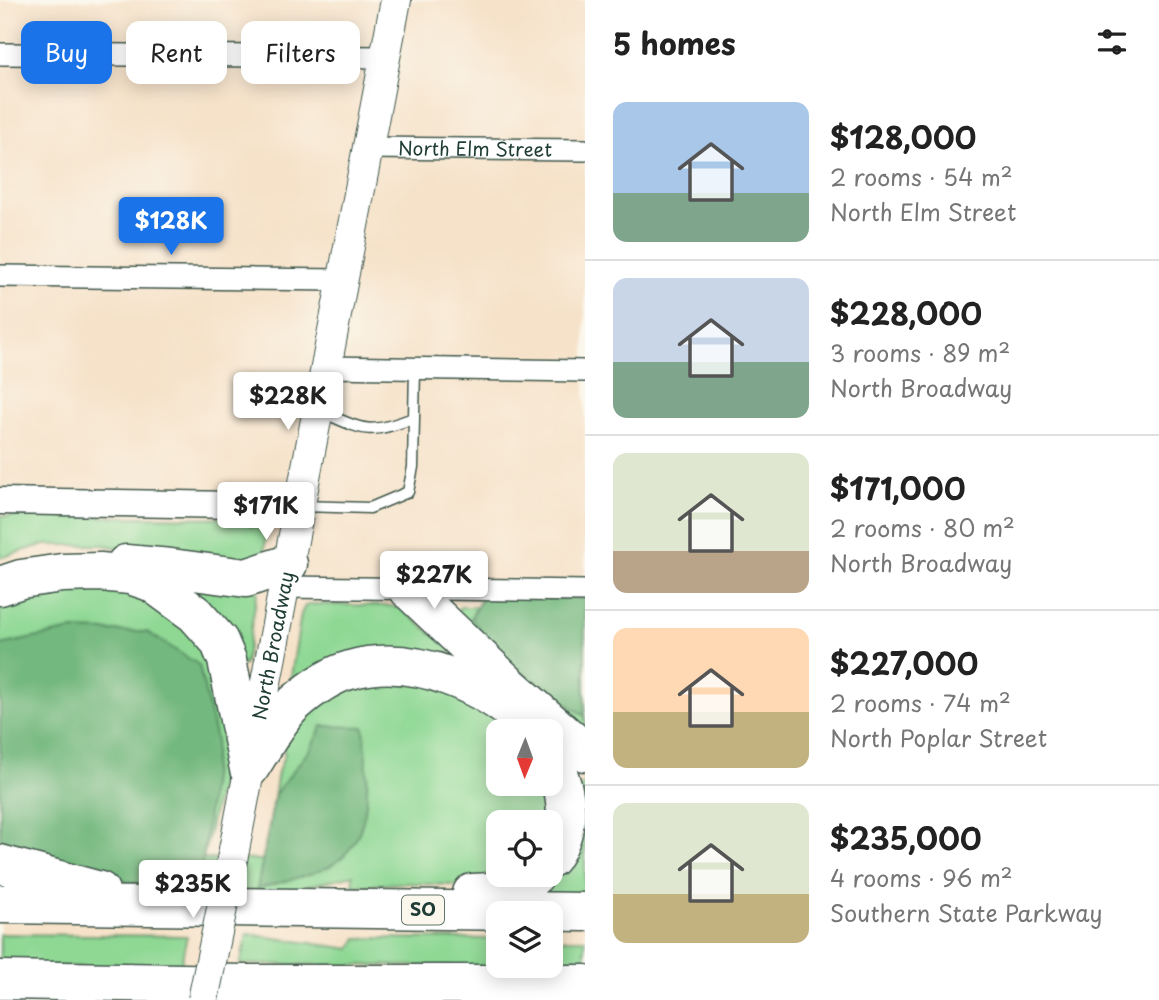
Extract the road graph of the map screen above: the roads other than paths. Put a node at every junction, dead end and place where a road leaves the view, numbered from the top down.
1 (396, 0) edge
2 (0, 54) edge
3 (385, 57) junction
4 (368, 148) junction
5 (585, 150) edge
6 (0, 276) edge
7 (342, 280) junction
8 (326, 367) junction
9 (415, 368) junction
10 (585, 371) edge
11 (318, 410) junction
12 (413, 418) junction
13 (0, 501) edge
14 (299, 506) junction
15 (286, 575) junction
16 (0, 577) edge
17 (0, 586) edge
18 (409, 590) junction
19 (585, 591) edge
20 (523, 719) edge
21 (585, 752) edge
22 (249, 769) junction
23 (564, 792) edge
24 (563, 828) edge
25 (0, 864) edge
26 (513, 887) edge
27 (0, 904) edge
28 (153, 906) junction
29 (283, 908) junction
30 (585, 912) edge
31 (0, 980) edge
32 (137, 983) junction
33 (243, 984) junction
34 (585, 984) edge
35 (0, 996) edge
36 (203, 1000) edge
37 (309, 1000) edge

1 - 3 main road, North Broadway
2 - 3 street
3 - 4 main road, North Broadway
4 - 5 street, North Elm Street
4 - 7 main road, North Broadway
6 - 7 street
7 - 8 main road, North Broadway
8 - 9 street
8 - 11 main road, North Broadway
9 - 10 street
9 - 12 lane
11 - 12 lane
11 - 14 main road, North Broadway
12 - 14 lane
13 - 14 street
14 - 15 main road, North Broadway
15 - 16 highway
15 - 18 street
15 - 22 main road, North Broadway
17 - 22 highway
18 - 19 street
18 - 21 highway
20 - 22 highway
22 - 36 main road, North Broadway, bridge
23 - 24 highway
25 - 28 highway
26 - 29 highway
27 - 28 highway, SO
28 - 29 highway, SO
29 - 30 highway, SO
31 - 32 highway
32 - 33 highway
32 - 35 highway
33 - 34 highway
33 - 37 highway

